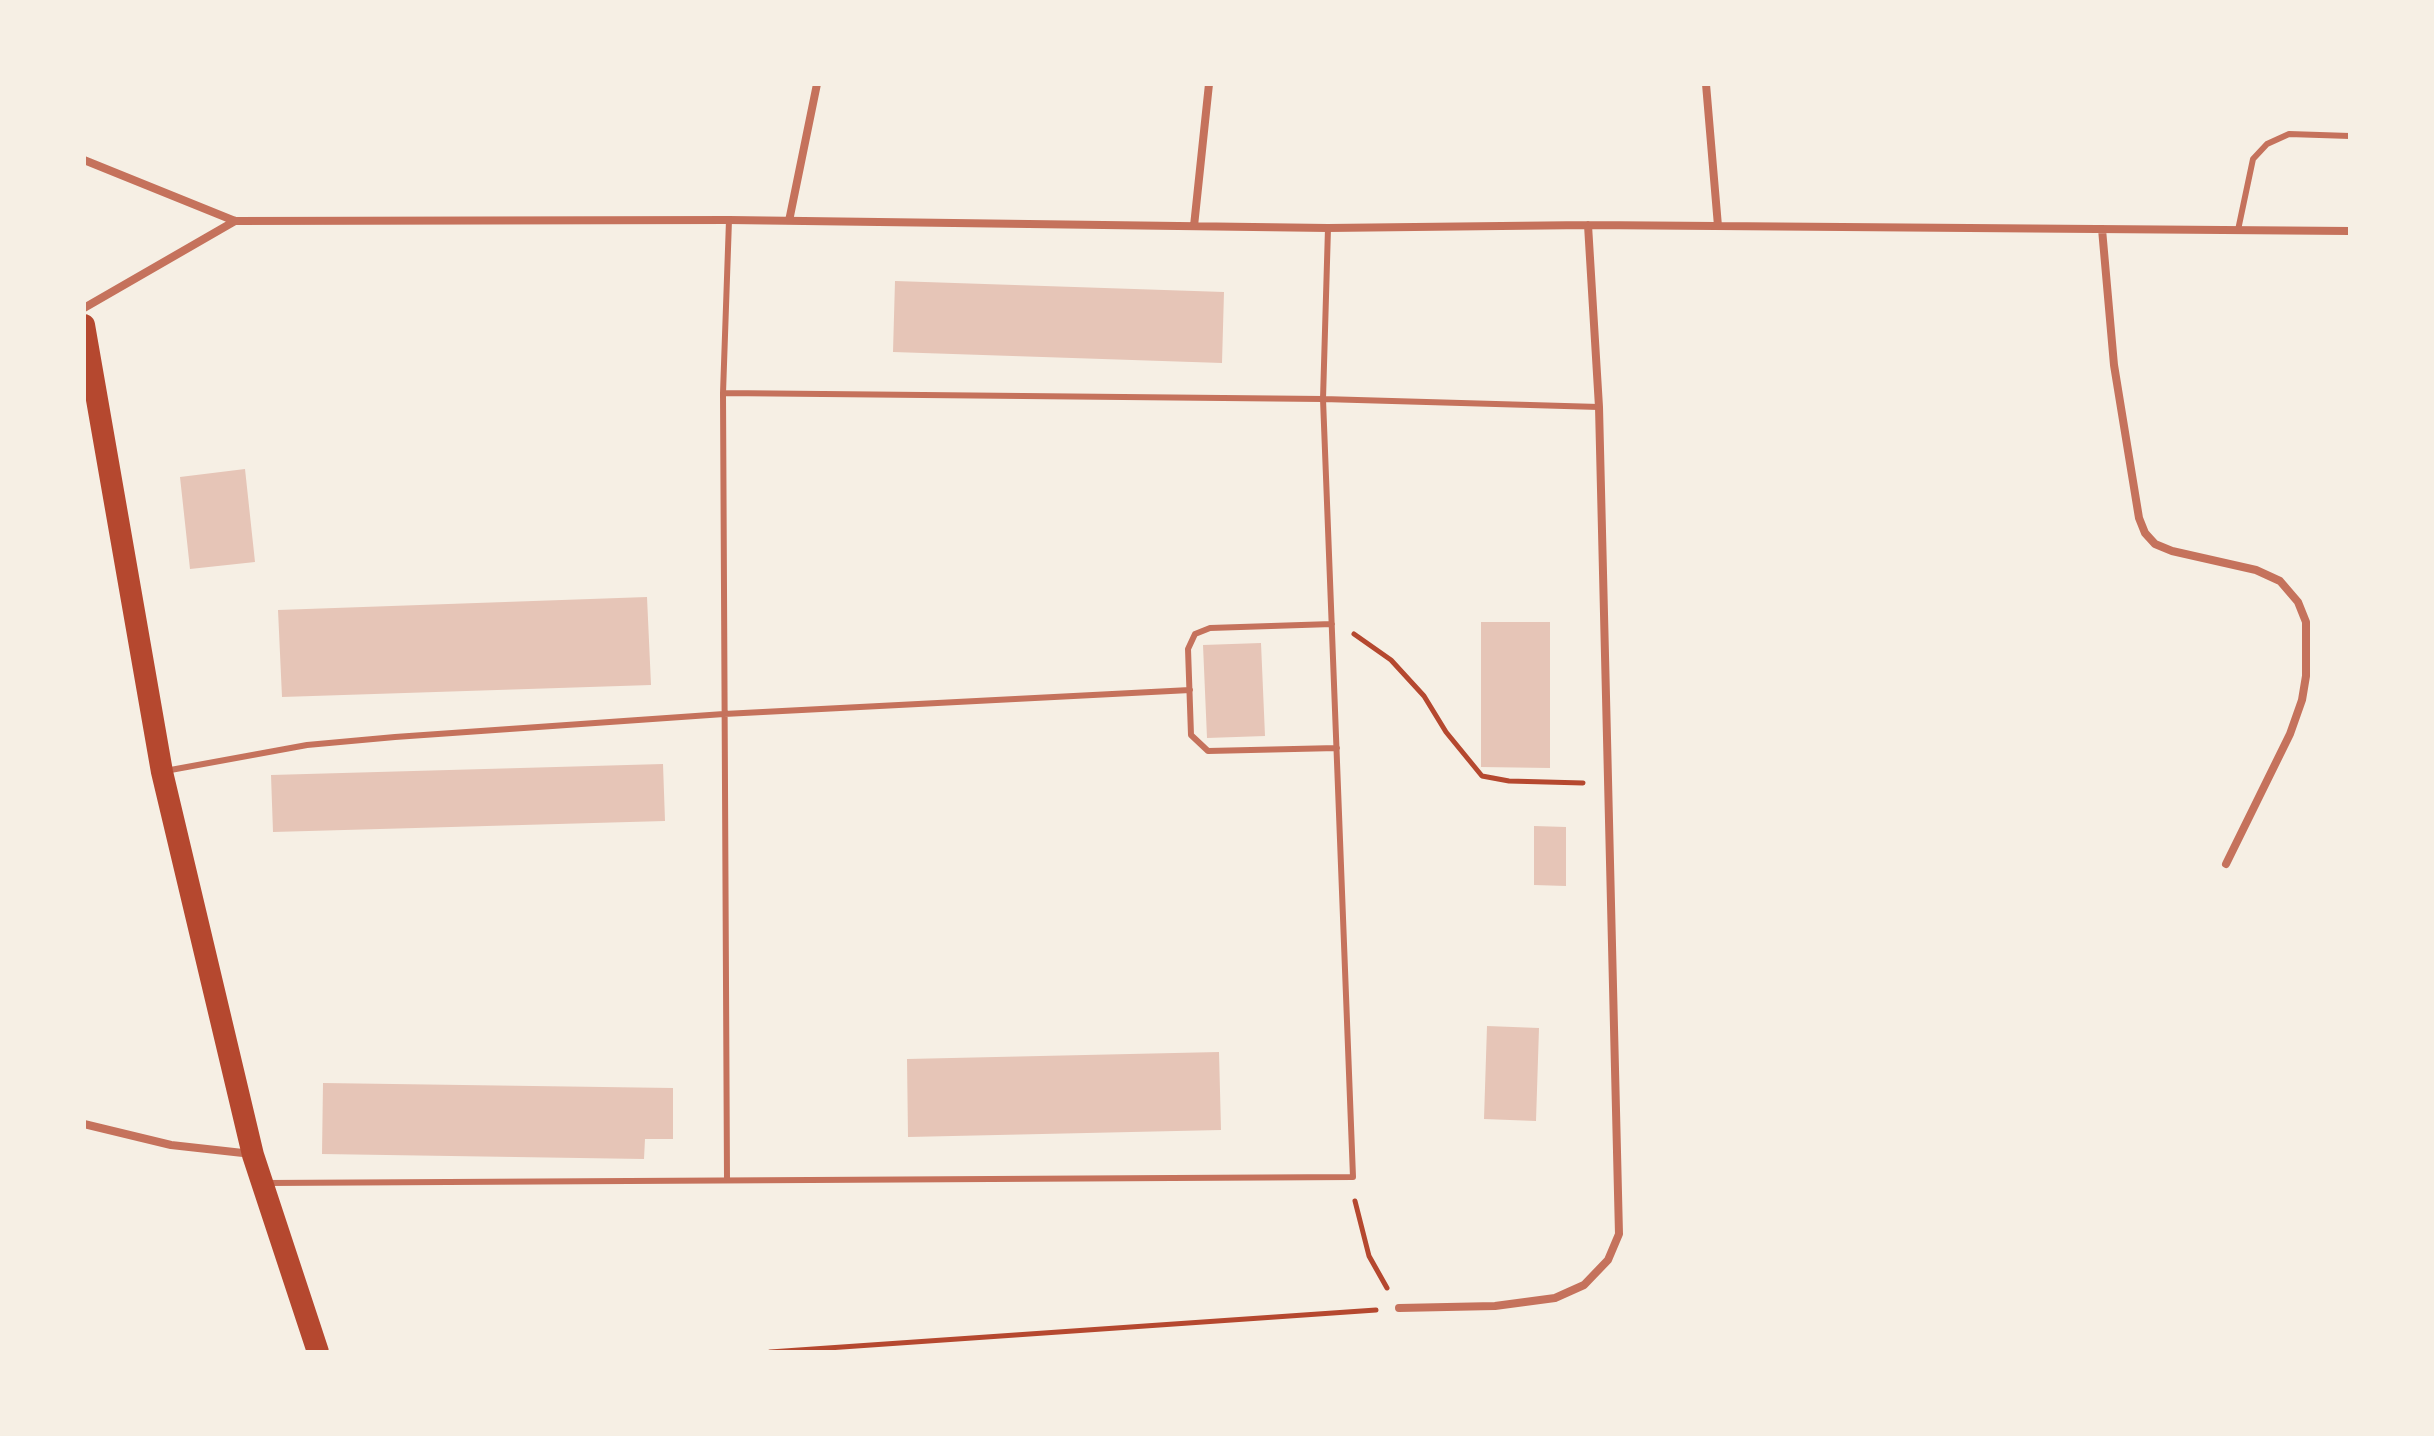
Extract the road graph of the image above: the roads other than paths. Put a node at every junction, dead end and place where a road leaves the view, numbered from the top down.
1 (817, 84) edge
2 (1209, 84) edge
3 (1706, 84) edge
4 (2350, 136) edge
5 (84, 160) edge
6 (729, 220) junction
7 (235, 221) junction
8 (789, 221) junction
9 (1588, 225) junction
10 (1194, 226) junction
11 (1718, 226) junction
12 (1328, 228) junction
13 (2102, 229) junction
14 (2238, 230) junction
15 (2350, 231) edge
16 (84, 308) edge
17 (84, 325) edge
18 (723, 393) junction
19 (1323, 399) junction
20 (1599, 407) junction
21 (1332, 624) junction
22 (1190, 690) junction
23 (724, 714) junction
24 (1337, 748) junction
25 (162, 772) junction
26 (2226, 864) dead end
27 (84, 1124) edge
28 (253, 1155) junction
29 (727, 1180) junction
30 (262, 1183) junction
31 (1399, 1308) road end
32 (318, 1352) edge

1 - 8 street
2 - 10 street
3 - 11 street
4 - 14 lane
5 - 7 street
6 - 7 street
6 - 8 street
6 - 18 lane
7 - 16 street
8 - 10 street
9 - 11 street
9 - 12 street
9 - 20 street
10 - 12 street
11 - 13 street
12 - 19 lane
13 - 14 street
13 - 26 street
14 - 15 street
17 - 25 highway
18 - 19 lane
18 - 23 lane
19 - 20 lane
19 - 21 lane
20 - 31 street
21 - 22 lane
21 - 24 lane
22 - 23 lane
22 - 24 lane
23 - 25 lane
23 - 29 lane
24 - 29 lane
25 - 28 highway
27 - 28 street
28 - 30 highway
29 - 30 lane
30 - 32 highway

